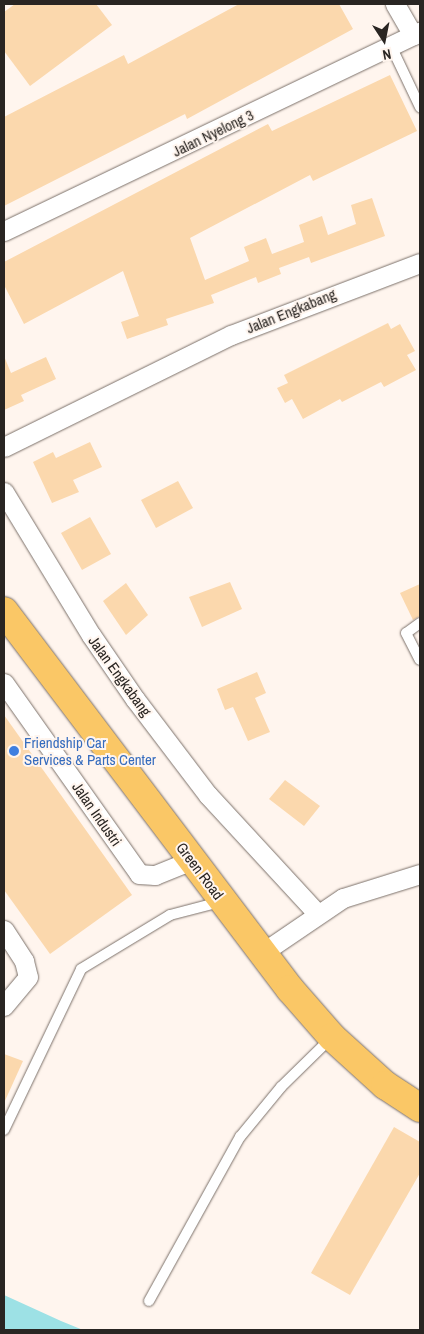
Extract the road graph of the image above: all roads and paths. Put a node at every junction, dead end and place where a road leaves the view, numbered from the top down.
1 (395, 4) edge
2 (417, 33) edge
3 (390, 46) junction
4 (420, 107) edge
5 (4, 231) edge
6 (420, 263) edge
7 (4, 447) edge
8 (4, 492) edge
9 (4, 611) edge
10 (420, 623) edge
11 (420, 660) edge
12 (4, 683) edge
13 (192, 860) junction
14 (420, 874) edge
15 (224, 901) junction
16 (317, 913) junction
17 (4, 930) edge
18 (262, 953) junction
19 (4, 1006) edge
20 (332, 1037) junction
21 (420, 1108) edge
22 (4, 1130) edge
23 (148, 1301) dead end

1 - 2 street
2 - 3 street, Jalan Nyelong 3
3 - 4 lane
3 - 5 street, Jalan Nyelong 3
6 - 7 street, Jalan Engkabang
8 - 16 street, Jalan Engkabang
9 - 13 main road, Green Road
10 - 11 lane
12 - 13 street, Jalan Industri
13 - 15 main road, Green Road
14 - 16 street
15 - 18 main road, Green Road
15 - 22 lane
16 - 18 street
17 - 19 street
18 - 20 main road, Green Road
20 - 21 main road, Green Road
20 - 23 lane

